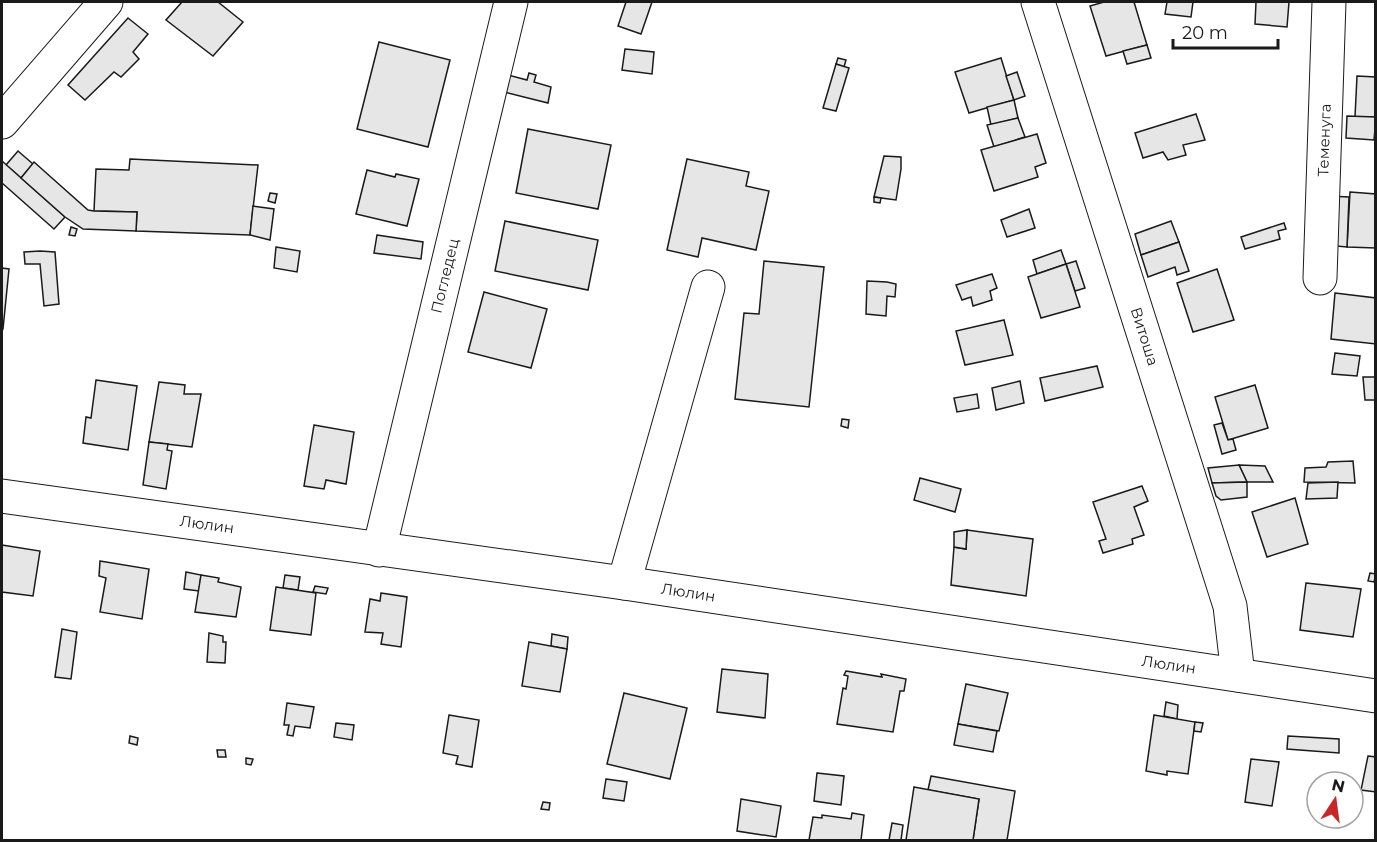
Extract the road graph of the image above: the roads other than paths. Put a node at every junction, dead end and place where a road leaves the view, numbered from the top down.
1 (106, 2) edge
2 (512, 2) edge
3 (1038, 2) edge
4 (1329, 2) edge
5 (2, 122) edge
6 (1320, 278) dead end
7 (708, 287) dead end
8 (2, 496) edge
9 (379, 550) junction
10 (624, 584) junction
11 (1238, 675) junction
12 (1376, 696) edge

1 - 5 street
2 - 9 street, Погледец
3 - 11 street, Витоша
4 - 6 street, Теменуга
7 - 10 street
8 - 9 street, Люлин
9 - 10 street, Люлин
10 - 11 street, Люлин
11 - 12 street, Люлин

